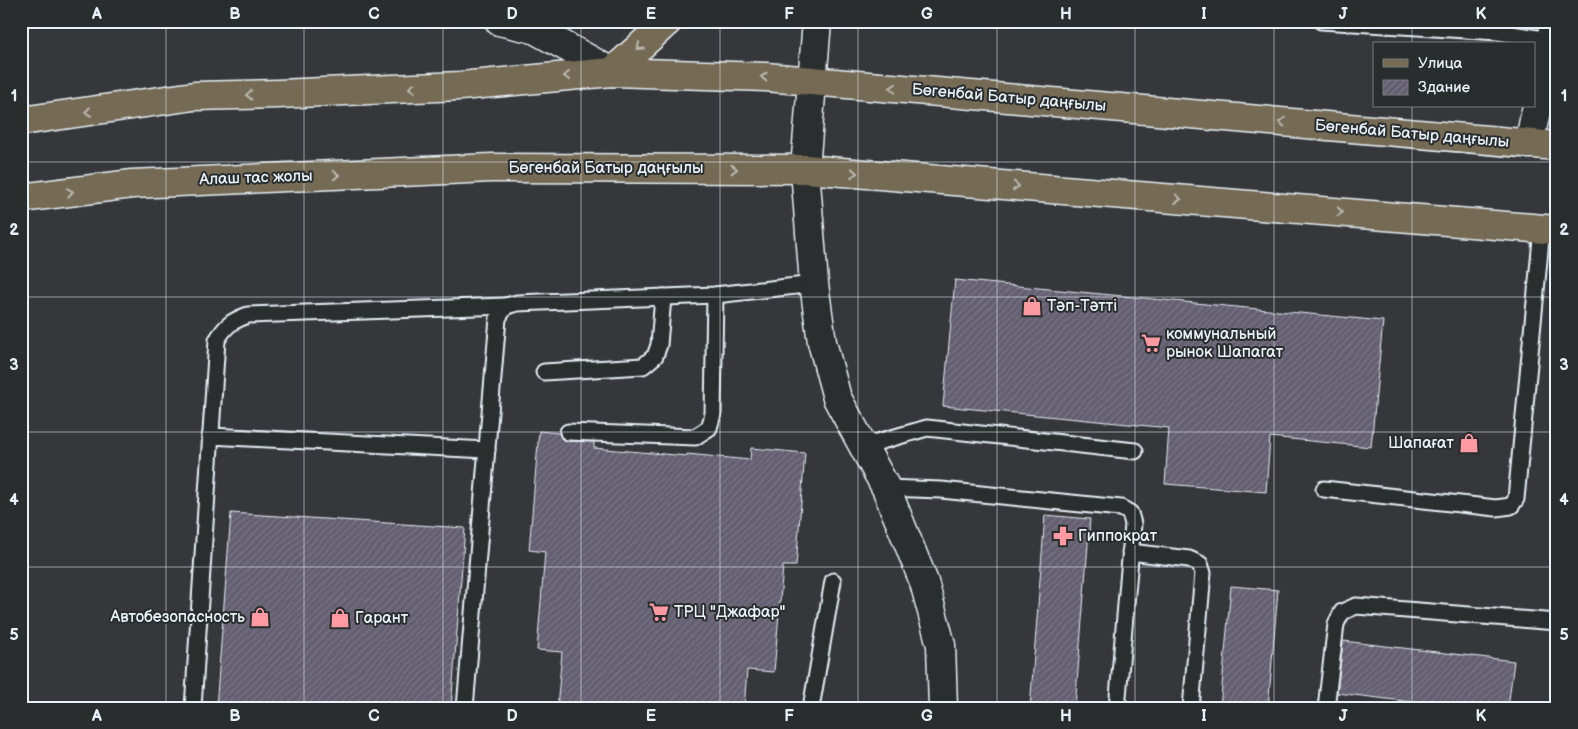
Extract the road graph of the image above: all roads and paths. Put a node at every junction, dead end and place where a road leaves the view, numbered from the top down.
1 (499, 21) edge
2 (668, 21) edge
3 (817, 21) edge
4 (1321, 21) edge
5 (1499, 26) edge
6 (1553, 31) edge
7 (612, 72) junction
8 (812, 81) junction
9 (21, 121) edge
10 (1529, 144) junction
11 (1557, 146) edge
12 (492, 168) joint
13 (805, 169) junction
14 (21, 198) edge
15 (1549, 229) edge
16 (814, 284) junction
17 (715, 295) junction
18 (662, 297) junction
19 (506, 306) junction
20 (544, 372) dead end
21 (568, 432) dead end
22 (210, 436) junction
23 (864, 446) junction
24 (487, 450) junction
25 (1135, 451) dead end
26 (886, 488) junction
27 (1324, 489) dead end
28 (1130, 552) junction
29 (833, 581) dead end
30 (1557, 622) edge
31 (193, 708) edge
32 (465, 708) edge
33 (811, 708) edge
34 (943, 708) edge
35 (1117, 708) edge
36 (1191, 708) edge
37 (1326, 708) edge

1 - 7 street
2 -> 7 main road
3 - 8 street
4 - 5 lane
5 - 6 lane
6 - 10 street
8 -> 7 main road, Бөгенбай Батыр даңғылы
7 -> 9 main road, Бөгенбай Батыр даңғылы
10 -> 8 main road, Бөгенбай Батыр даңғылы
8 - 13 street
10 - 11 main road, Бөгенбай Батыр даңғылы
12 -> 13 main road, Бөгенбай Батыр даңғылы
14 -> 12 main road, Алаш тас жолы
13 -> 15 main road, Бөгенбай Батыр даңғылы
13 - 16 street
15 - 27 lane
16 - 17 lane
16 - 23 street
17 - 18 lane
17 - 21 lane
18 - 19 lane
18 - 20 lane
19 - 22 lane
19 - 24 lane
22 - 24 lane
22 - 31 lane
23 - 25 lane
23 - 26 street
24 - 32 lane
26 - 28 lane
26 - 34 street
28 - 35 lane
28 - 36 lane
29 - 33 lane
30 - 37 lane

